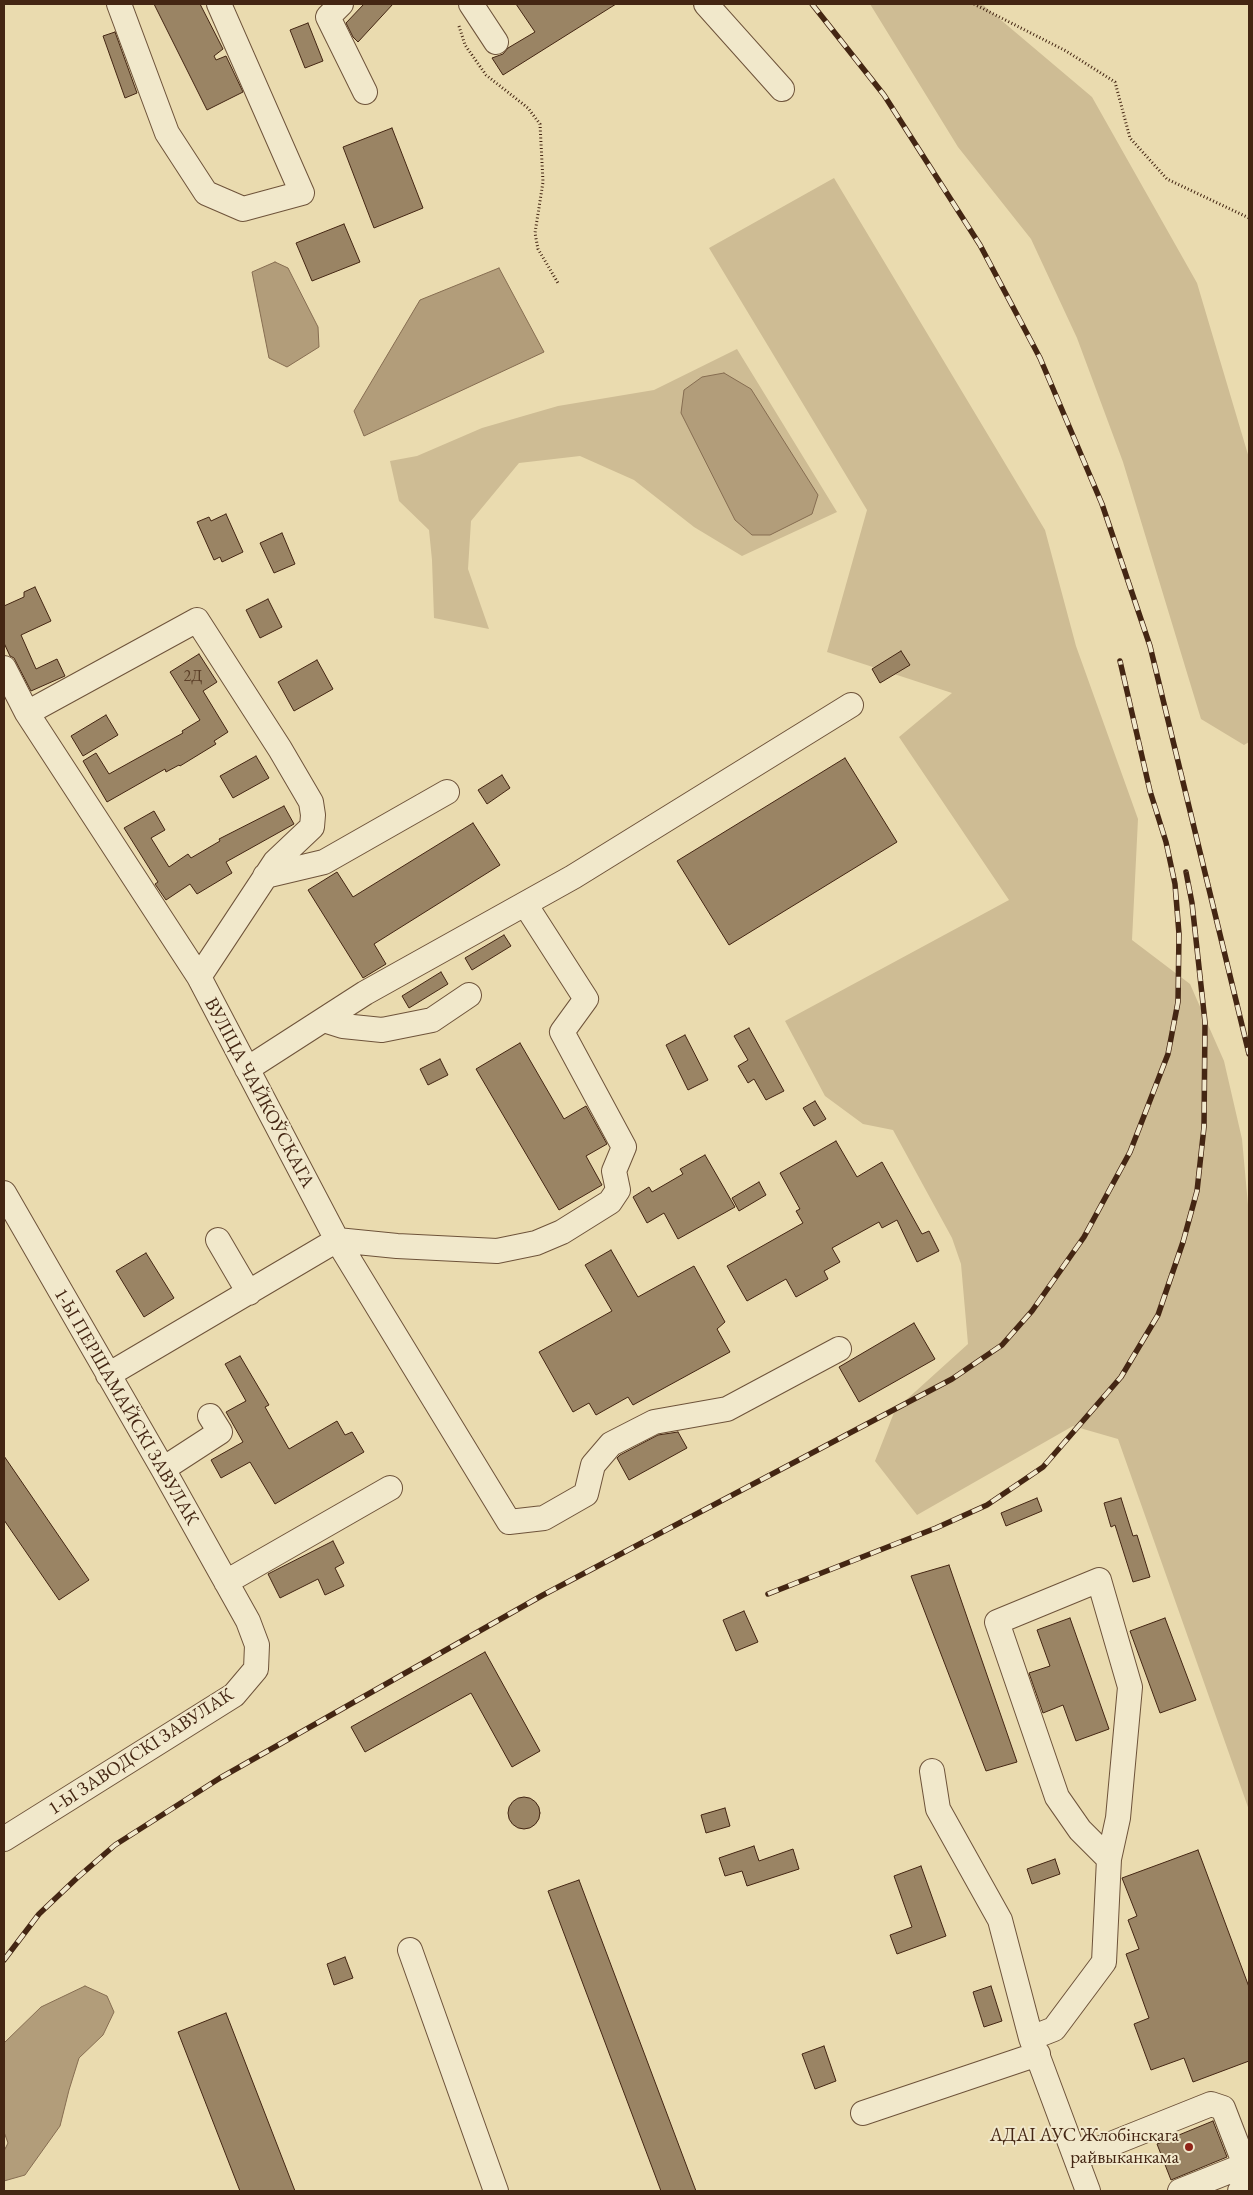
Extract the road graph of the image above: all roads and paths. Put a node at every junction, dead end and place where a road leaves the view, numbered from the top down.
1 (119, 4) edge
2 (219, 4) edge
3 (342, 4) edge
4 (706, 4) edge
5 (974, 4) edge
6 (464, 11) edge
7 (496, 42) dead end
8 (782, 89) dead end
9 (365, 92) dead end
10 (1249, 218) edge
11 (558, 283) dead end
12 (6, 679) edge
13 (851, 705) dead end
14 (27, 713) junction
15 (446, 792) dead end
16 (265, 876) junction
17 (525, 904) junction
18 (199, 977) junction
19 (469, 995) dead end
20 (324, 1020) junction
21 (247, 1069) junction
22 (4, 1193) edge
23 (218, 1240) dead end
24 (337, 1240) junction
25 (249, 1293) junction
26 (839, 1349) dead end
27 (108, 1375) junction
28 (210, 1416) dead end
29 (163, 1469) junction
30 (390, 1488) dead end
31 (226, 1582) junction
32 (248, 1621) joint
33 (932, 1771) dead end
34 (4, 1839) edge
35 (1109, 1859) junction
36 (410, 1950) dead end
37 (1034, 2046) junction
38 (863, 2113) dead end
39 (1076, 2158) junction
40 (1245, 2165) junction
41 (496, 2191) edge
42 (1088, 2191) edge
43 (1180, 2191) edge
44 (1240, 2191) edge

1 - 2 street
3 - 9 street
4 - 8 street
5 - 10 path
6 - 7 street
6 - 11 path
12 - 14 street, ВУЛІЦА ЧАЙКОЎСКАГА
13 - 17 street
14 - 16 street
14 - 18 street, ВУЛІЦА ЧАЙКОЎСКАГА
15 - 16 street
16 - 18 street
17 - 20 street
17 - 24 street
18 - 21 street, ВУЛІЦА ЧАЙКОЎСКАГА
19 - 20 street
20 - 21 street
21 - 24 street, ВУЛІЦА ЧАЙКОЎСКАГА
22 - 27 street, 1-Ы ПЕРШАМАЙСКІ ЗАВУЛАК
23 - 25 street
24 - 25 street
24 - 26 street, ВУЛІЦА ЧАЙКОЎСКАГА
25 - 27 street
27 - 29 street, 1-Ы ПЕРШАМАЙСКІ ЗАВУЛАК
28 - 29 street
29 - 31 street, 1-Ы ПЕРШАМАЙСКІ ЗАВУЛАК
30 - 31 street
31 - 32 street, 1-Ы ПЕРШАМАЙСКІ ЗАВУЛАК
32 - 34 street, 1-Ы ЗАВОДСКІ ЗАВУЛАК
33 - 37 street
35 - 35 street
35 - 37 street
36 - 41 street
37 - 38 street
37 - 39 street
39 - 40 street
39 - 42 street
40 - 43 street
40 - 44 street

